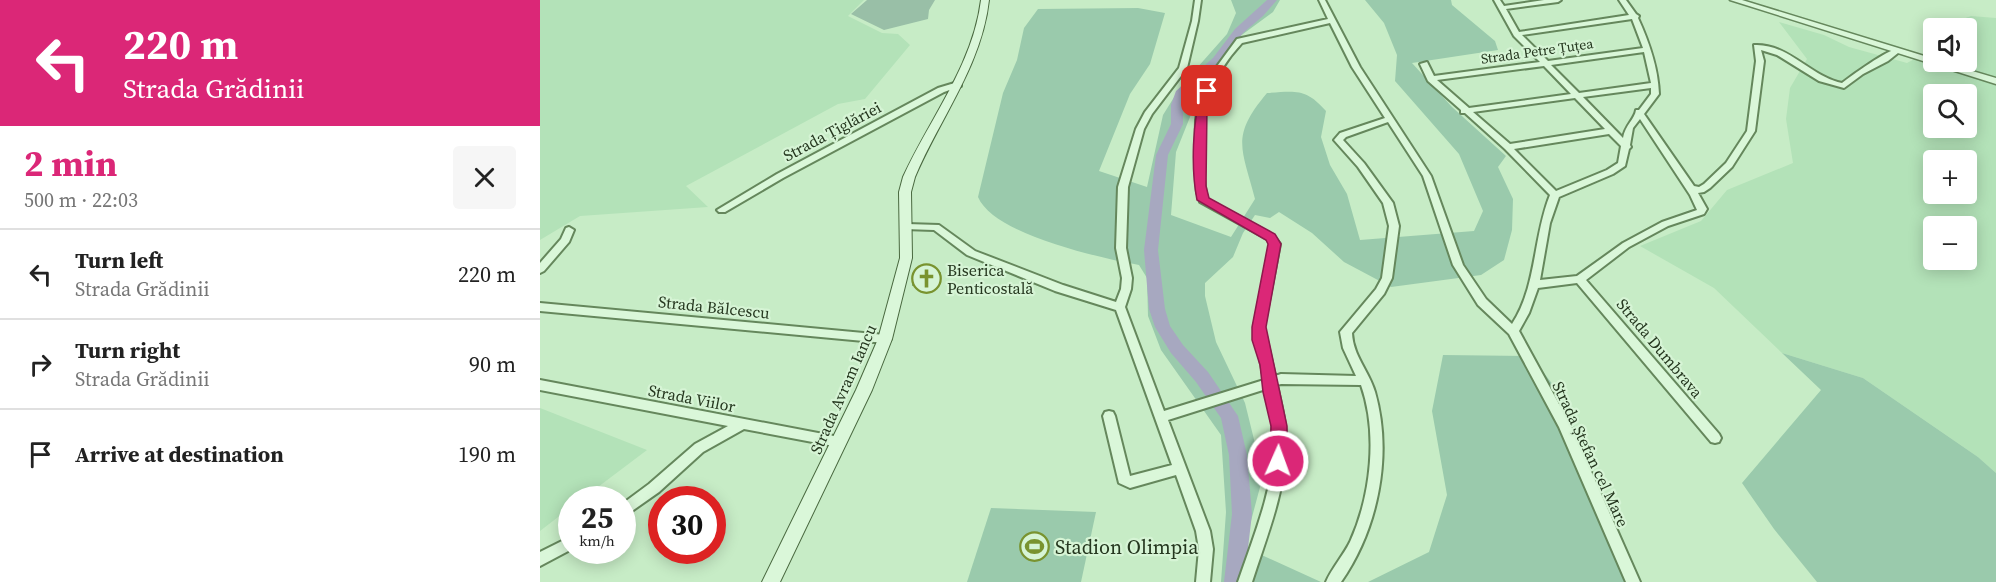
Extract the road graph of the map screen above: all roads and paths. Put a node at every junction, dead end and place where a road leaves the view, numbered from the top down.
1 (985, 0) edge
2 (1198, 0) edge
3 (1322, 0) edge
4 (1497, 0) edge
5 (1558, 0) edge
6 (1622, 0) edge
7 (1734, 0) edge
8 (1502, 8) junction
9 (1636, 16) junction
10 (1331, 21) junction
11 (1517, 34) junction
12 (1646, 50) junction
13 (1895, 51) junction
14 (1545, 63) junction
15 (1424, 64) dead end
16 (1431, 79) junction
17 (1996, 81) edge
18 (958, 84) junction
19 (1655, 86) junction
20 (1576, 95) junction
21 (1464, 111) junction
22 (1640, 112) junction
23 (1390, 119) junction
24 (1611, 131) junction
25 (1508, 147) junction
26 (1627, 147) junction
27 (1691, 189) junction
28 (1555, 195) junction
29 (722, 210) dead end
30 (907, 227) junction
31 (569, 230) dead end
32 (540, 269) edge
33 (1580, 279) junction
34 (1533, 285) junction
35 (540, 307) edge
36 (1120, 307) junction
37 (1513, 331) junction
38 (885, 339) junction
39 (1365, 381) junction
40 (1269, 383) junction
41 (541, 386) edge
42 (1109, 416) dead end
43 (1160, 417) junction
44 (742, 424) junction
45 (1714, 438) dead end
46 (839, 442) junction
47 (1181, 468) junction
48 (636, 502) edge
49 (558, 549) edge
50 (540, 559) edge
51 (771, 582) edge
52 (1203, 582) edge
53 (1245, 582) edge
54 (1333, 582) edge
55 (1633, 582) edge

1 - 18 main road, Strada Avram Iancu
2 - 36 street
3 - 10 street, Strada Ștefan cel Mare
4 - 8 street
5 - 8 street
6 - 9 street
7 - 13 street
8 - 11 street
9 - 11 street
9 - 12 street
10 - 23 street, Strada Ștefan cel Mare
10 - 40 street
11 - 14 street
12 - 14 street, Strada Petre Țuțea
12 - 19 street
13 - 17 street
13 - 27 street
14 - 16 street, Strada Petre Țuțea
14 - 20 street
15 - 16 street
16 - 21 street
18 - 29 street, Strada Țiglăriei
18 - 30 main road, Strada Avram Iancu
19 - 20 street
19 - 22 street
20 - 21 street
20 - 24 street
21 - 25 street
22 - 26 street
22 - 27 street
23 - 37 street, Strada Ștefan cel Mare
23 - 39 street
24 - 25 street
24 - 26 street
25 - 28 street
26 - 28 street
27 - 33 street
28 - 34 street
30 - 36 street
30 - 38 main road, Strada Avram Iancu
31 - 32 street
33 - 34 street
33 - 45 street, Strada Dumbrava
34 - 37 street
35 - 38 street, Strada Bălcescu
36 - 43 street
37 - 55 street, Strada Ștefan cel Mare
38 - 46 main road, Strada Avram Iancu
39 - 40 street
39 - 54 street
40 - 43 street
40 - 53 street
41 - 44 street, Strada Viilor
42 - 47 street
43 - 47 street
44 - 46 street, Strada Viilor
44 - 48 street
46 - 51 main road, Strada Avram Iancu
47 - 52 street
49 - 50 street

